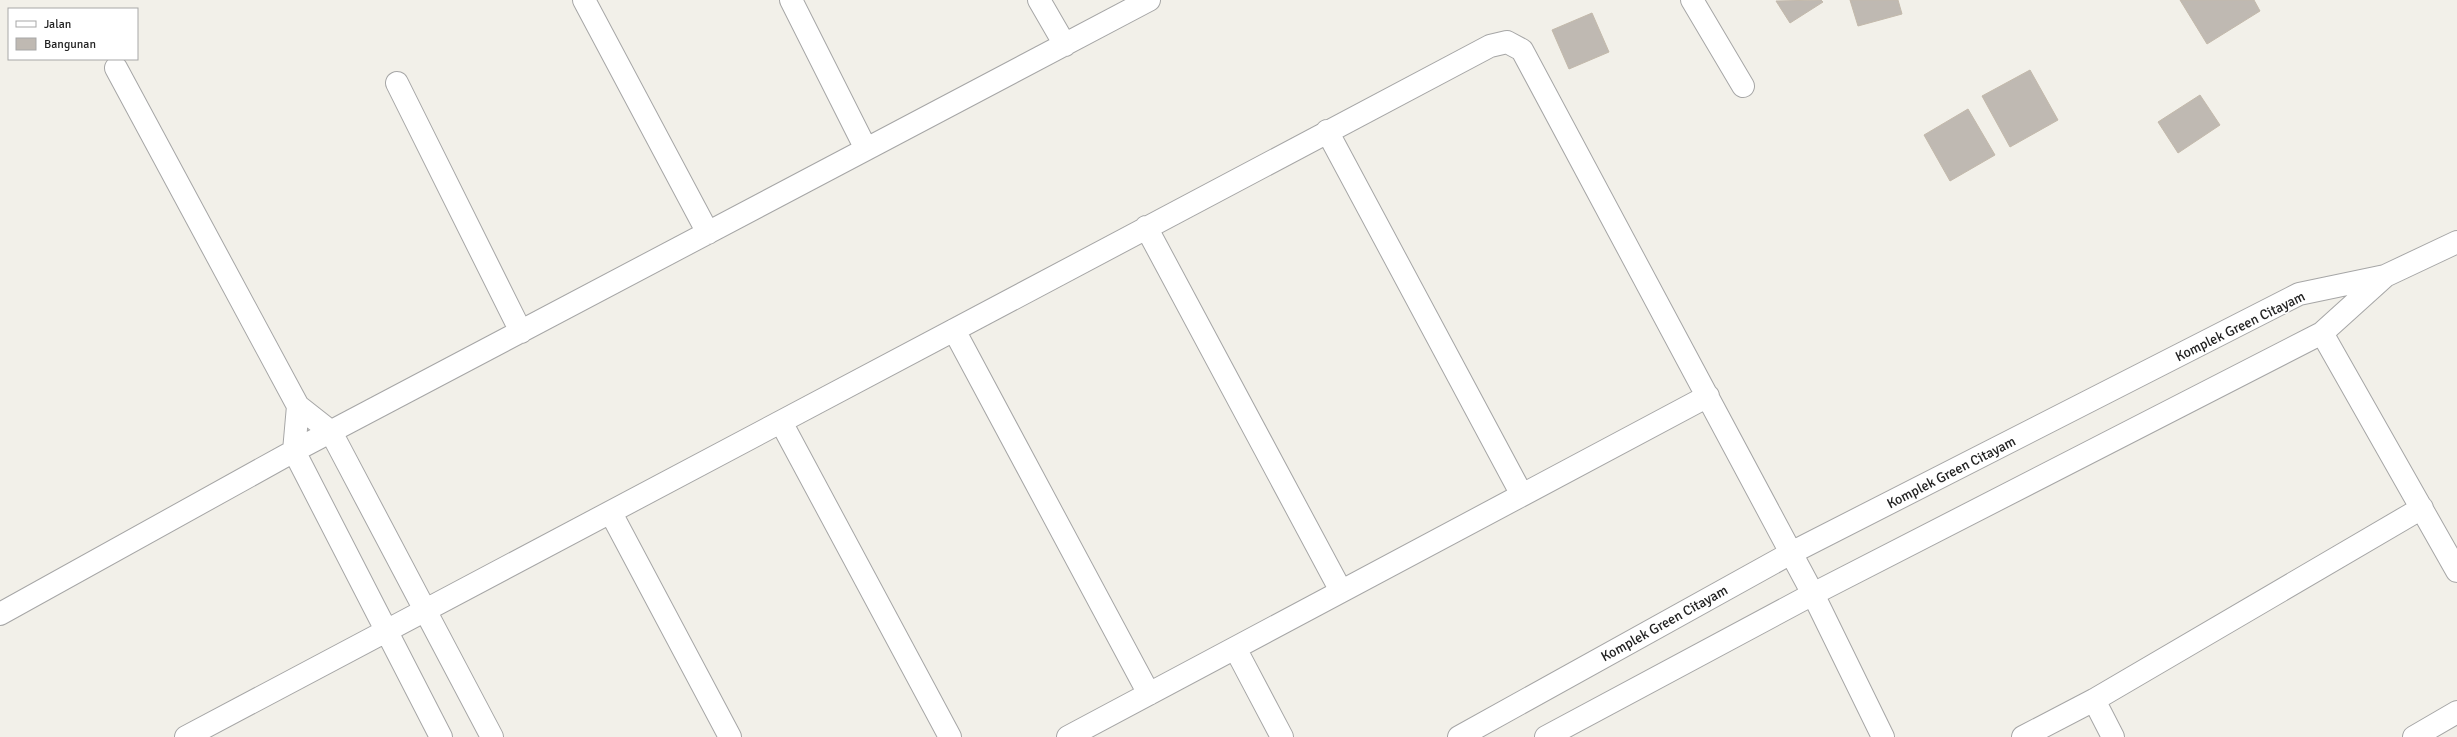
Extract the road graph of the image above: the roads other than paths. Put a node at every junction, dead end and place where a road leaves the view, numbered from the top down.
1 (584, 0) edge
2 (791, 0) edge
3 (1039, 0) edge
4 (1149, 0) edge
5 (1692, 0) edge
6 (1065, 44) junction
7 (116, 68) dead end
8 (398, 83) dead end
9 (1743, 86) dead end
10 (1327, 131) junction
11 (866, 149) junction
12 (1146, 227) junction
13 (708, 233) junction
14 (2457, 242) edge
15 (2385, 276) junction
16 (954, 330) junction
17 (521, 332) junction
18 (2322, 333) junction
19 (1708, 396) junction
20 (298, 406) junction
21 (781, 422) junction
22 (331, 432) junction
23 (294, 451) junction
24 (1522, 495) junction
25 (2422, 508) junction
26 (610, 513) junction
27 (1791, 553) junction
28 (2457, 571) edge
29 (1341, 591) junction
30 (1813, 594) junction
31 (426, 612) junction
32 (0, 614) edge
33 (386, 631) junction
34 (1235, 648) junction
35 (1149, 694) junction
36 (2094, 700) junction
37 (2457, 712) edge
38 (213, 731) edge
39 (186, 737) edge
40 (441, 737) edge
41 (492, 737) edge
42 (730, 737) edge
43 (950, 737) edge
44 (1068, 737) edge
45 (1282, 737) edge
46 (1459, 737) edge
47 (1546, 737) edge
48 (1882, 737) edge
49 (2023, 737) edge
50 (2113, 737) edge
51 (2414, 737) edge

1 - 13 street
2 - 11 street
3 - 6 street
4 - 6 street
5 - 9 street
6 - 11 street
7 - 20 street
8 - 17 street
10 - 12 street
10 - 19 street
10 - 24 street
11 - 13 street
12 - 16 street
12 - 29 street
13 - 17 street
14 - 15 street, Komplek Green Citayam
15 - 18 street
15 - 27 street, Komplek Green Citayam
16 - 21 street
16 - 35 street
17 - 22 street
18 - 25 street
18 - 30 street
19 - 24 street
19 - 27 street
20 - 22 street
20 - 23 street
21 - 26 street
21 - 43 street
22 - 23 street
22 - 31 street
23 - 32 street
23 - 33 street
24 - 29 street
25 - 28 street
25 - 36 street
26 - 31 street
26 - 42 street
27 - 30 street
27 - 46 street, Komplek Green Citayam
29 - 34 street
30 - 47 street
30 - 48 street
31 - 33 street
31 - 41 street
33 - 38 street
33 - 40 street
34 - 35 street
34 - 45 street
35 - 44 street
36 - 49 street
36 - 50 street
37 - 51 street
38 - 39 street

